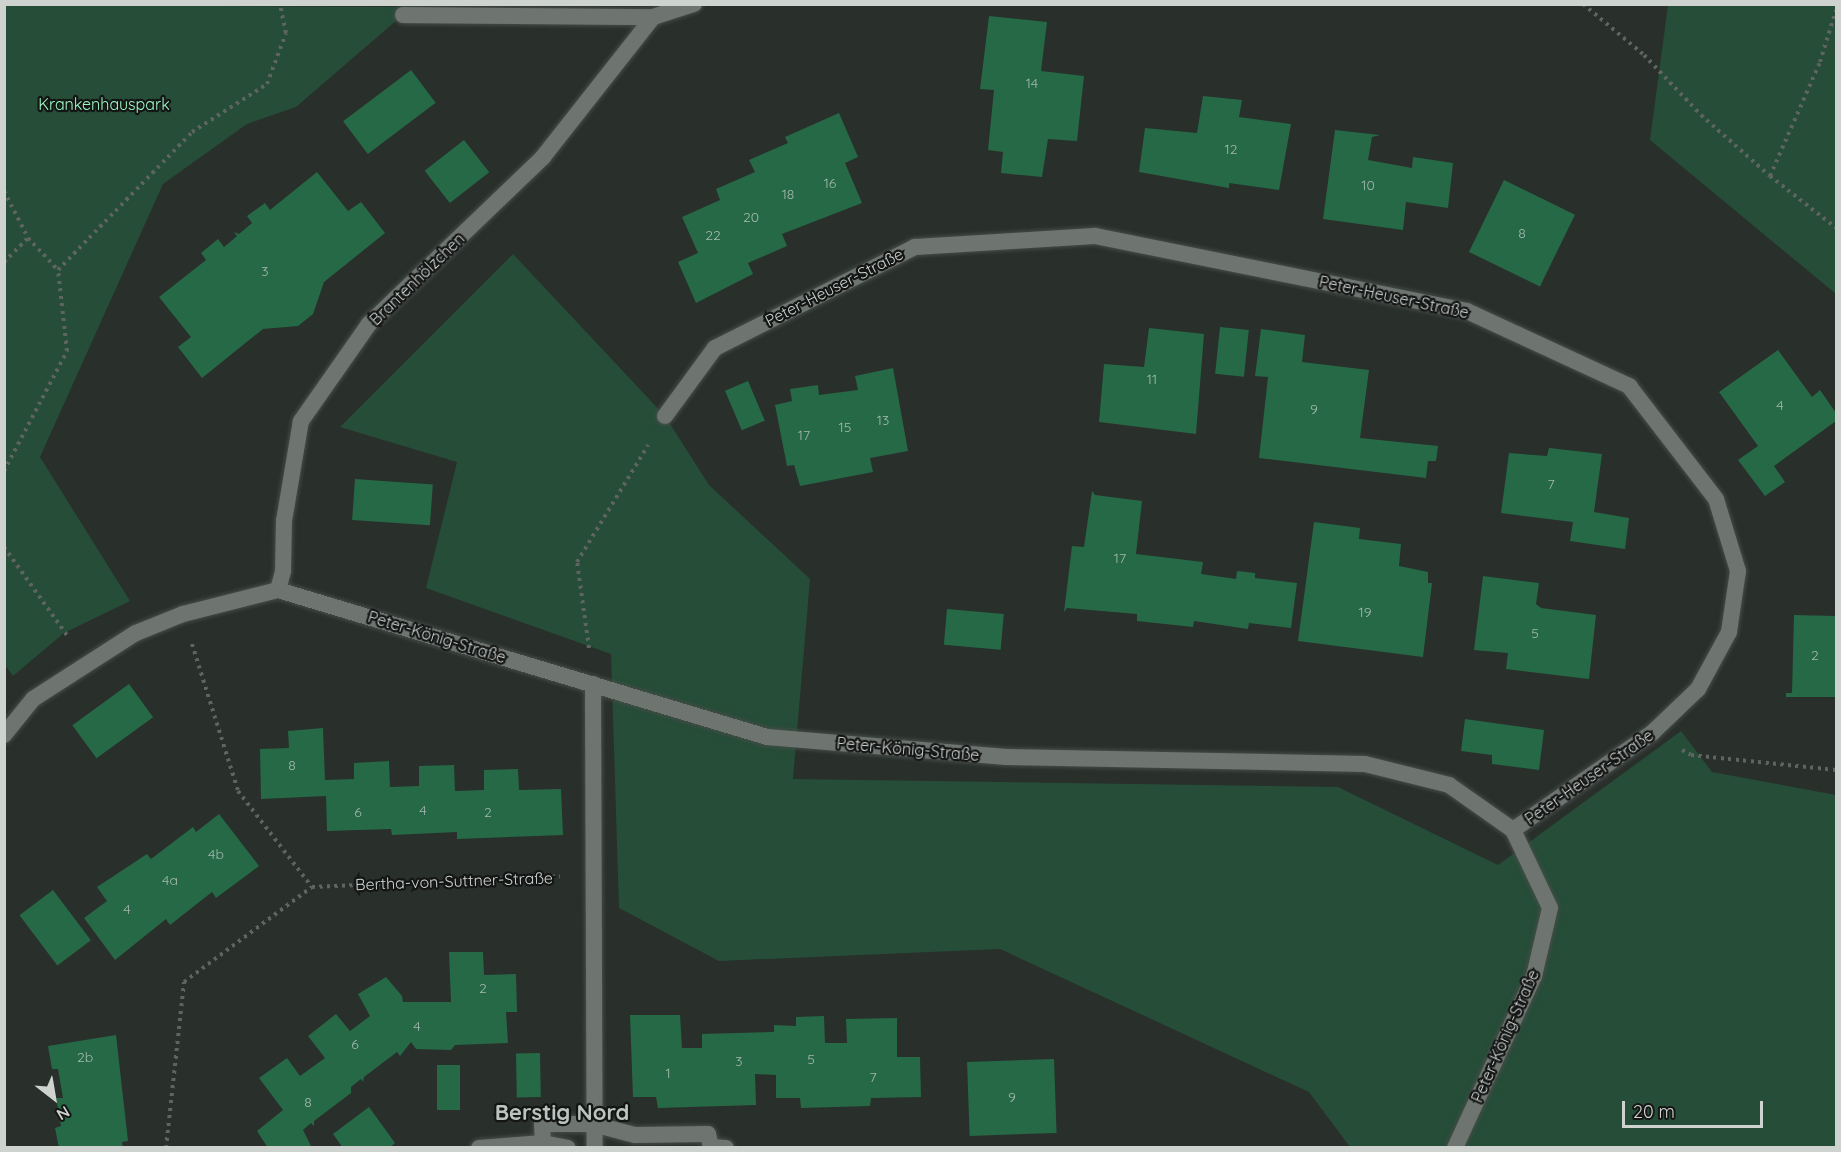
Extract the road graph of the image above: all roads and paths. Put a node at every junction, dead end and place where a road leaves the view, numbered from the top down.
1 (280, 4) edge
2 (694, 4) edge
3 (1583, 4) edge
4 (1836, 10) edge
5 (403, 15) dead end
6 (653, 17) junction
7 (1770, 176) junction
8 (4, 191) edge
9 (1836, 228) edge
10 (28, 238) junction
11 (4, 262) edge
12 (58, 270) junction
13 (665, 416) joint
14 (4, 471) edge
15 (4, 547) edge
16 (278, 590) junction
17 (183, 614) junction
18 (88, 662) junction
19 (593, 684) junction
20 (1652, 733) junction
21 (4, 735) edge
22 (1836, 770) edge
23 (1513, 831) junction
24 (595, 875) junction
25 (312, 887) junction
26 (592, 1124) junction
27 (543, 1143) junction
28 (166, 1148) edge
29 (479, 1148) edge
30 (568, 1148) edge
31 (595, 1148) edge
32 (726, 1148) edge
33 (1455, 1148) edge

1 - 12 path
2 - 6 street
3 - 7 path
4 - 7 path
5 - 6 street
6 - 16 street, Brantenhölzchen
7 - 9 path
8 - 10 path
10 - 11 path
10 - 12 path
12 - 14 path
13 - 19 path
13 - 20 street, Peter-Heuser-Straße
15 - 18 path
16 - 17 street
16 - 19 street, Peter-König-Straße
17 - 18 street
17 - 25 path
18 - 21 street
19 - 23 street, Peter-König-Straße
19 - 24 street
20 - 22 path
20 - 23 street, Peter-Heuser-Straße
23 - 33 street, Peter-König-Straße
24 - 25 path, Bertha-von-Suttner-Straße
24 - 26 street
25 - 28 path
26 - 27 street
26 - 31 street
26 - 32 street
27 - 29 street
27 - 30 street

